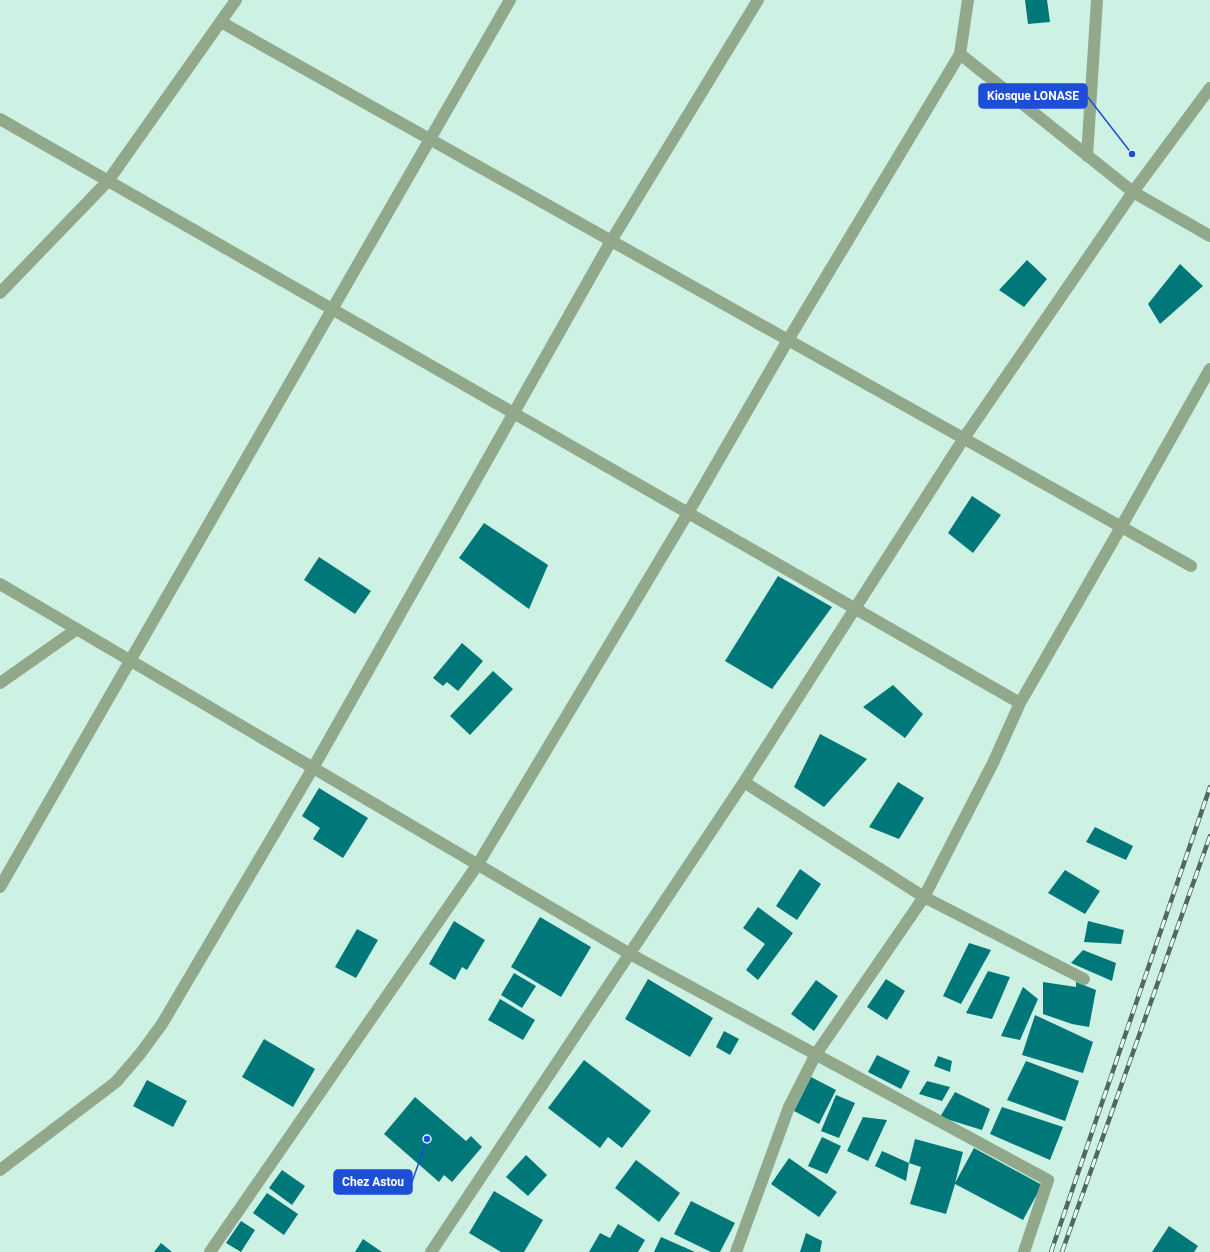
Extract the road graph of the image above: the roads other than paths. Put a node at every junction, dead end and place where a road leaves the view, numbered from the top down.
1 (236, 0) edge
2 (510, 0) edge
3 (758, 0) edge
4 (968, 0) edge
5 (1097, 0) edge
6 (221, 22) junction
7 (960, 54) junction
8 (1210, 88) edge
9 (0, 119) edge
10 (430, 139) junction
11 (1088, 156) junction
12 (108, 180) junction
13 (1132, 192) junction
14 (1210, 236) edge
15 (611, 241) junction
16 (0, 293) edge
17 (332, 309) junction
18 (788, 340) junction
19 (1210, 368) edge
20 (514, 413) junction
21 (964, 438) junction
22 (688, 513) junction
23 (1121, 527) junction
24 (1191, 566) dead end
25 (0, 584) edge
26 (855, 609) junction
27 (77, 629) junction
28 (130, 660) junction
29 (0, 683) edge
30 (1020, 703) junction
31 (313, 768) junction
32 (744, 782) junction
33 (478, 864) junction
34 (0, 887) edge
35 (924, 897) junction
36 (630, 954) junction
37 (1084, 980) dead end
38 (816, 1054) junction
39 (0, 1170) edge
40 (210, 1252) edge
41 (431, 1252) edge
42 (736, 1252) edge
43 (1024, 1252) edge

1 - 6 street
2 - 10 street
3 - 15 street
4 - 7 street
5 - 11 street
6 - 10 street
6 - 12 street
7 - 11 street
7 - 18 street
8 - 13 street
9 - 12 street
10 - 15 street
10 - 17 street
11 - 13 street
12 - 16 street
12 - 17 street
13 - 14 street
13 - 21 street
15 - 18 street
15 - 20 street
17 - 20 street
17 - 28 street
18 - 21 street
18 - 22 street
19 - 23 street
20 - 22 street
20 - 31 street
21 - 23 street
21 - 26 street
22 - 26 street
22 - 33 street
23 - 24 street
23 - 30 street
25 - 27 street
26 - 30 street
26 - 32 street
27 - 28 street
27 - 29 street
28 - 31 street
28 - 34 street
30 - 35 street
31 - 33 street
31 - 39 street
32 - 35 street
32 - 36 street
33 - 36 street
33 - 40 street
35 - 37 street
35 - 38 street
36 - 38 street
36 - 41 street
38 - 42 street
38 - 43 street

